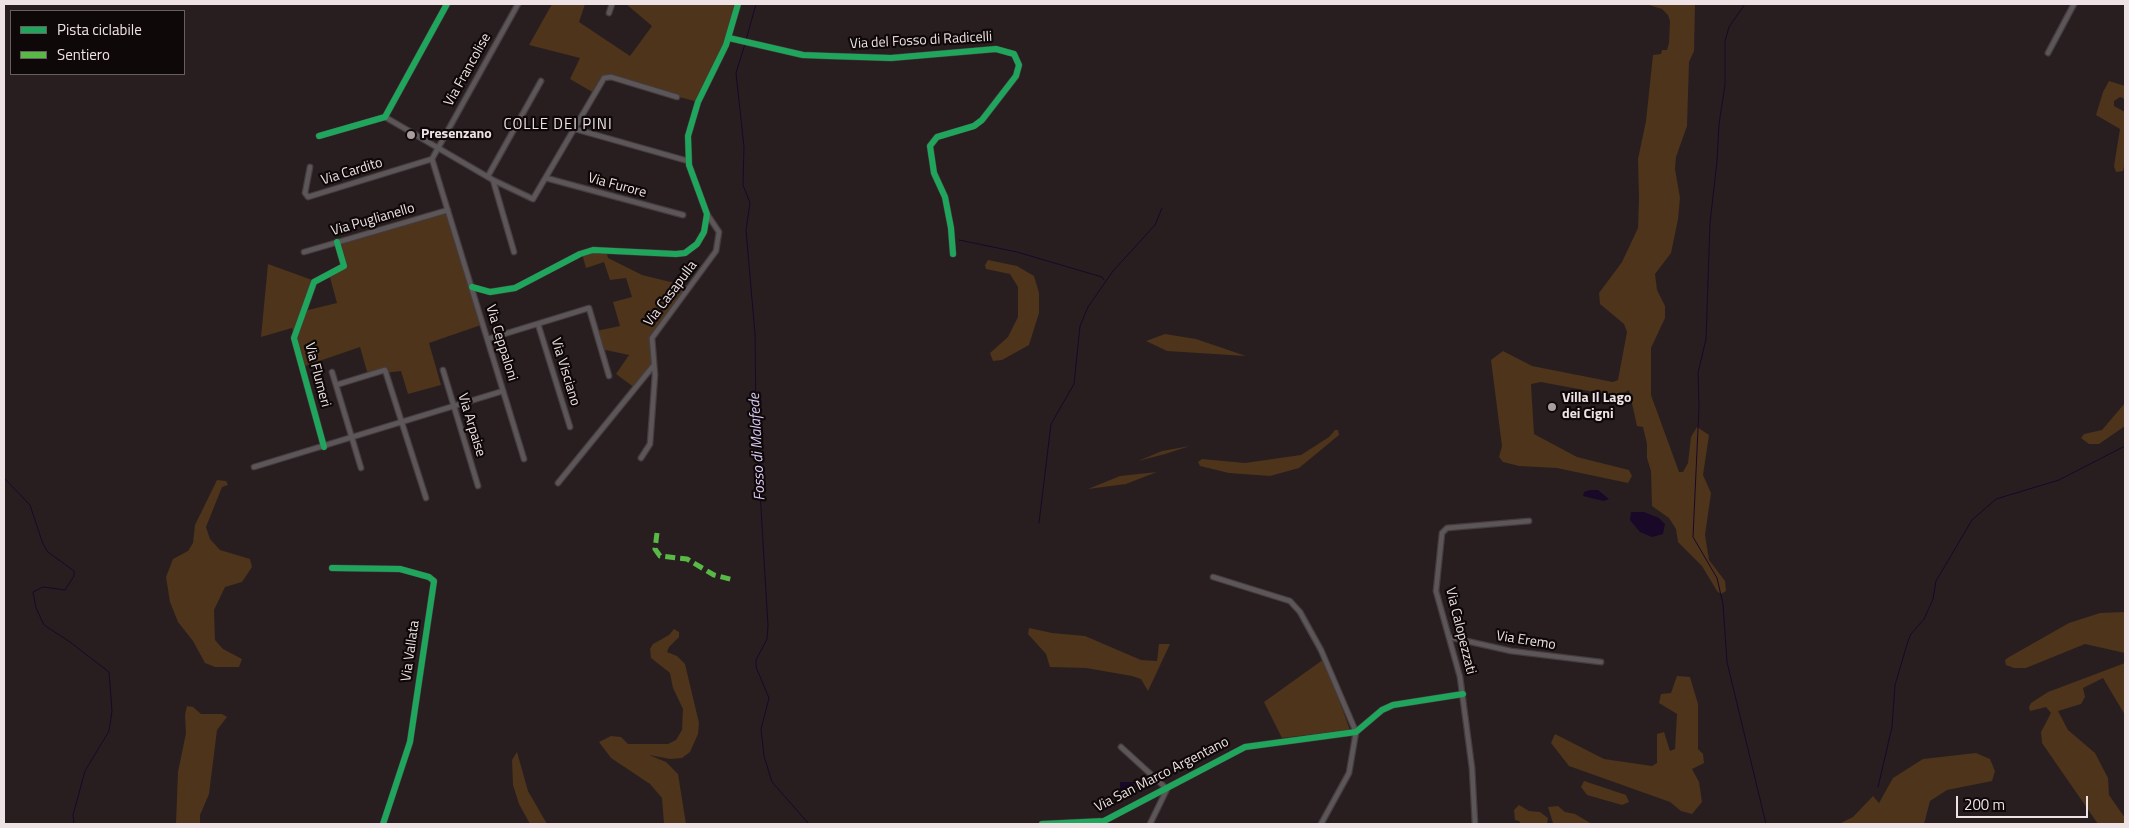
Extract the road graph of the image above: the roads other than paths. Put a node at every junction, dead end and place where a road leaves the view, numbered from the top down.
1 (447, 4) edge
2 (518, 4) edge
3 (612, 4) edge
4 (738, 4) edge
5 (2074, 4) edge
6 (609, 13) dead end
7 (729, 38) junction
8 (2048, 53) dead end
9 (541, 81) dead end
10 (677, 96) dead end
11 (385, 117) junction
12 (575, 129) junction
13 (319, 136) dead end
14 (438, 148) junction
15 (432, 159) junction
16 (688, 161) junction
17 (310, 167) dead end
18 (488, 176) junction
19 (546, 178) junction
20 (493, 180) junction
21 (448, 210) junction
22 (707, 214) junction
23 (683, 215) dead end
24 (337, 242) junction
25 (304, 252) dead end
26 (514, 252) dead end
27 (953, 254) dead end
28 (472, 288) junction
29 (538, 324) junction
30 (488, 339) junction
31 (654, 365) junction
32 (443, 370) dead end
33 (332, 372) dead end
34 (610, 376) dead end
35 (336, 385) junction
36 (503, 391) junction
37 (453, 406) junction
38 (403, 422) junction
39 (570, 427) dead end
40 (352, 438) junction
41 (324, 447) junction
42 (641, 458) dead end
43 (524, 459) dead end
44 (254, 467) dead end
45 (361, 468) dead end
46 (558, 483) dead end
47 (478, 486) dead end
48 (426, 498) dead end
49 (1529, 522) dead end
50 (332, 568) dead end
51 (1213, 577) dead end
52 (1449, 637) junction
53 (1601, 662) dead end
54 (1462, 694) junction
55 (1356, 732) junction
56 (1121, 747) dead end
57 (1167, 789) junction
58 (383, 824) edge
59 (1042, 824) edge
60 (1150, 824) edge
61 (1321, 824) edge
62 (1475, 824) edge

1 - 11 street
2 - 14 street, Via Francolise
3 - 6 street
4 - 7 street
5 - 8 street
7 - 16 street
7 - 27 street, Via del Fosso di Radicelli
9 - 18 street
10 - 12 street
11 - 13 street
11 - 14 street
12 - 16 street
12 - 19 street
14 - 15 street
14 - 18 street
15 - 17 street, Via Cardito
15 - 21 street, Via Ceppaloni
16 - 22 street
18 - 20 street
19 - 20 street
19 - 23 street, Via Furore
20 - 26 street
21 - 24 street, Via Puglianello
21 - 28 street, Via Ceppaloni
22 - 28 street
22 - 31 street, Via Casapulla
24 - 25 street, Via Puglianello
24 - 41 street, Via Flumeri
28 - 30 street, Via Ceppaloni
29 - 30 street
29 - 34 street
29 - 39 street, Via Visciano
30 - 36 street, Via Ceppaloni
31 - 42 street, Via Casapulla
31 - 46 street
32 - 37 street, Via Arpaise
33 - 35 street
35 - 38 street
35 - 40 street
36 - 37 street
36 - 43 street, Via Ceppaloni
37 - 38 street
37 - 47 street, Via Arpaise
38 - 40 street
38 - 48 street
40 - 41 street
40 - 45 street
41 - 44 street
49 - 52 street, Via Calopezzati
50 - 58 street, Via Vallata
51 - 55 street
52 - 53 street, Via Eremo
52 - 54 street, Via Calopezzati
54 - 55 street
54 - 62 street, Via Calopezzati
55 - 57 street, Via San Marco Argentano
55 - 61 street
56 - 57 street
57 - 59 street, Via San Marco Argentano
57 - 60 street

